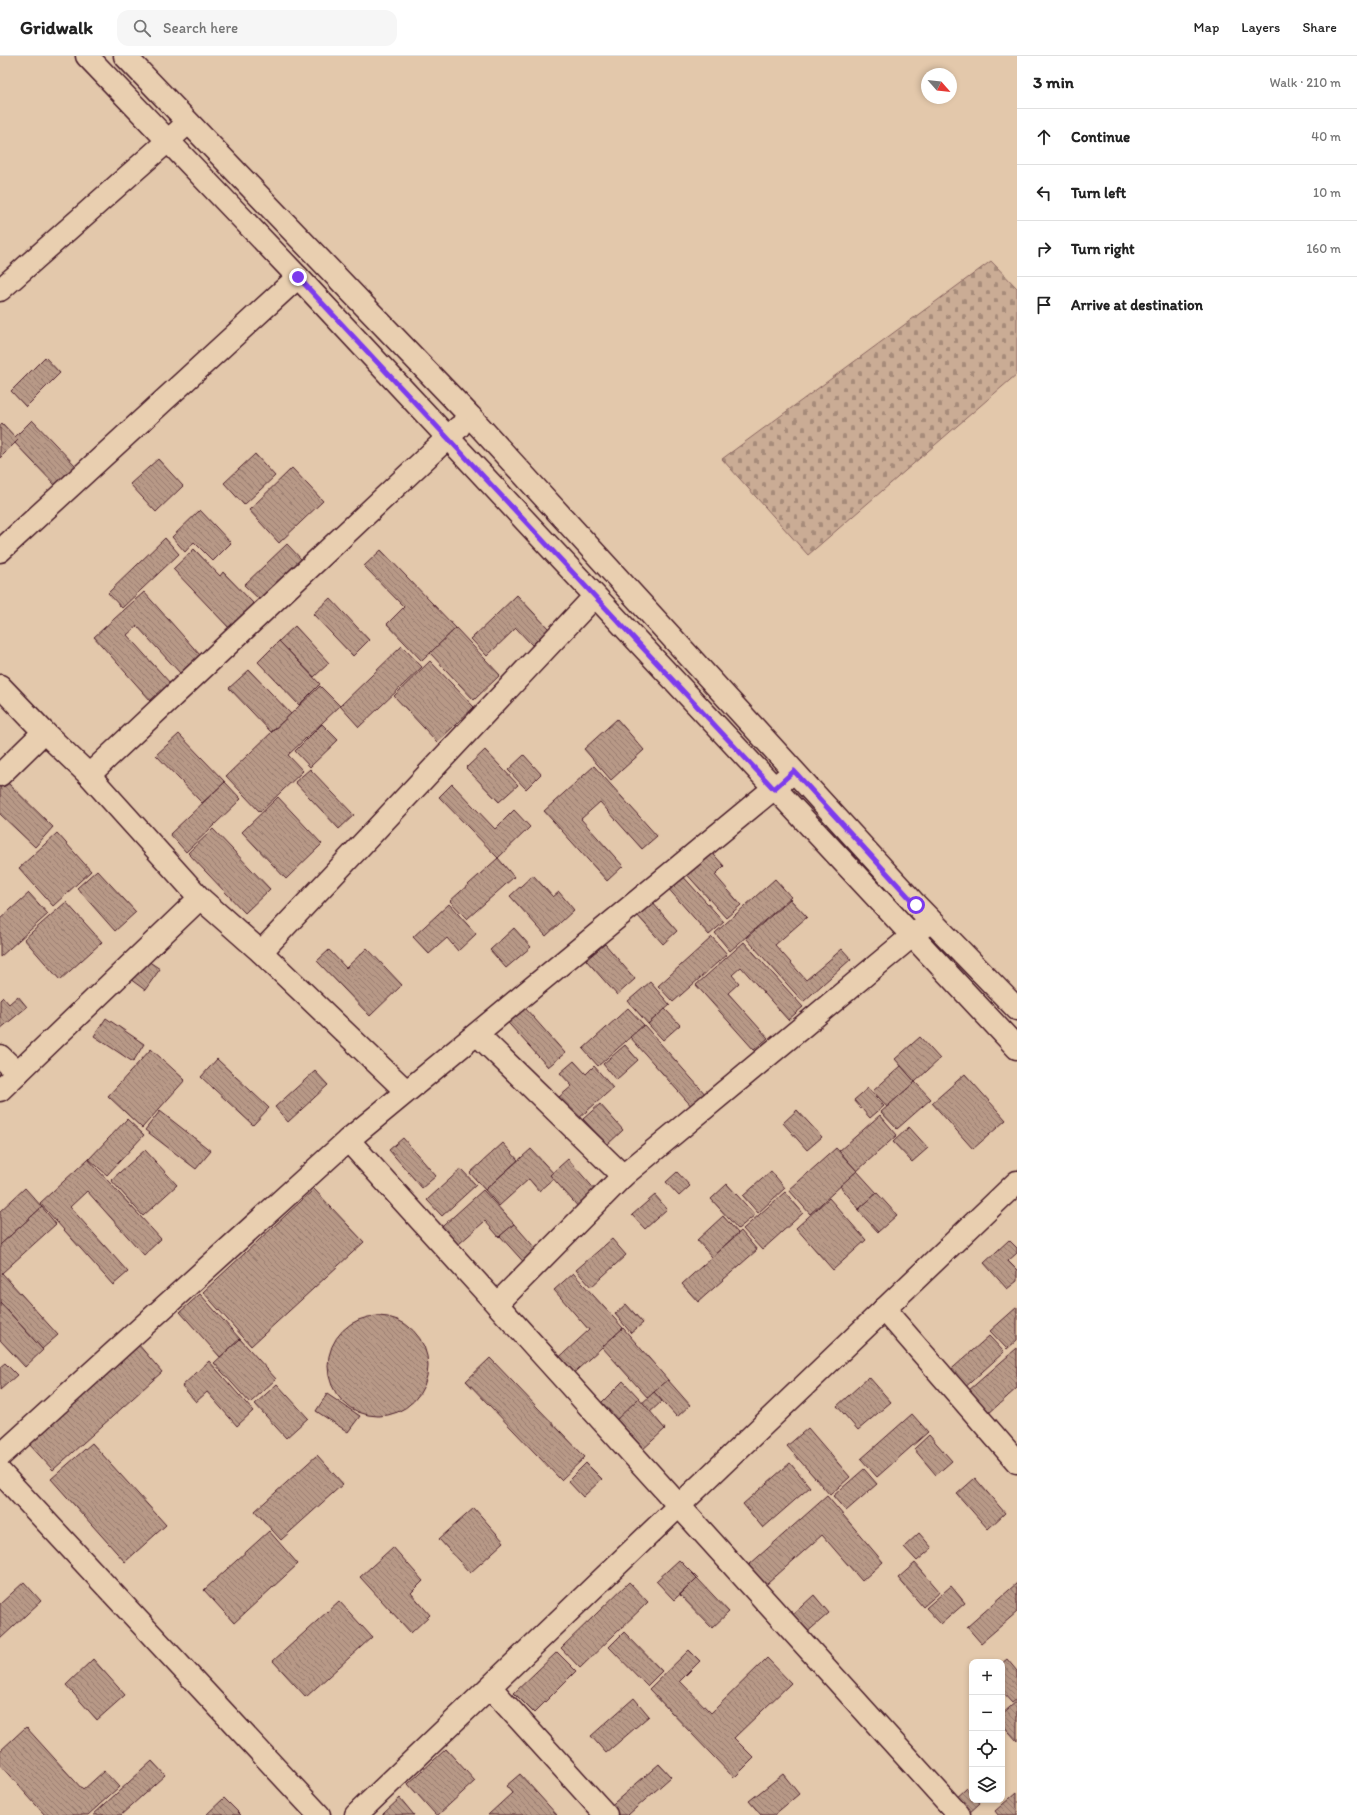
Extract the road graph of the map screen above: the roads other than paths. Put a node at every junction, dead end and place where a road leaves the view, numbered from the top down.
1 (87, 56) edge
2 (126, 56) edge
3 (188, 123) junction
4 (168, 140) junction
5 (298, 277) junction
6 (0, 290) edge
7 (470, 416) junction
8 (448, 438) junction
9 (0, 551) edge
10 (595, 596) junction
11 (0, 686) edge
12 (44, 732) junction
13 (794, 771) junction
14 (0, 775) edge
15 (89, 775) junction
16 (774, 789) junction
17 (200, 898) junction
18 (931, 920) junction
19 (913, 936) junction
20 (262, 952) junction
21 (1017, 1009) edge
22 (477, 1034) junction
23 (1017, 1048) edge
24 (0, 1056) edge
25 (18, 1073) junction
26 (0, 1090) edge
27 (406, 1091) junction
28 (348, 1140) junction
29 (623, 1176) junction
30 (1017, 1182) edge
31 (497, 1304) junction
32 (884, 1309) junction
33 (0, 1456) edge
34 (1017, 1462) edge
35 (0, 1472) edge
36 (679, 1506) junction
37 (490, 1687) junction
38 (319, 1815) edge
39 (356, 1815) edge
40 (606, 1815) edge
41 (960, 1815) edge

1 - 4 street
2 - 3 street
3 - 4 street
3 - 7 street
4 - 5 street
4 - 6 street
5 - 8 street
5 - 9 street
7 - 8 street
7 - 13 street
8 - 10 street
8 - 15 street
10 - 16 street
10 - 20 street
11 - 12 street
12 - 14 street
12 - 15 street
13 - 16 street
13 - 18 street
15 - 17 street
16 - 19 street
16 - 22 street
17 - 20 street
17 - 25 street
18 - 19 street
18 - 21 street
19 - 23 street
19 - 29 street
20 - 27 street
22 - 27 street
22 - 29 street
24 - 25 street
25 - 26 street
27 - 28 street
28 - 31 street
28 - 33 street
29 - 31 street
30 - 32 street
31 - 36 street
32 - 34 street
32 - 36 street
35 - 38 street
36 - 37 street
36 - 41 street
37 - 39 street
37 - 40 street

